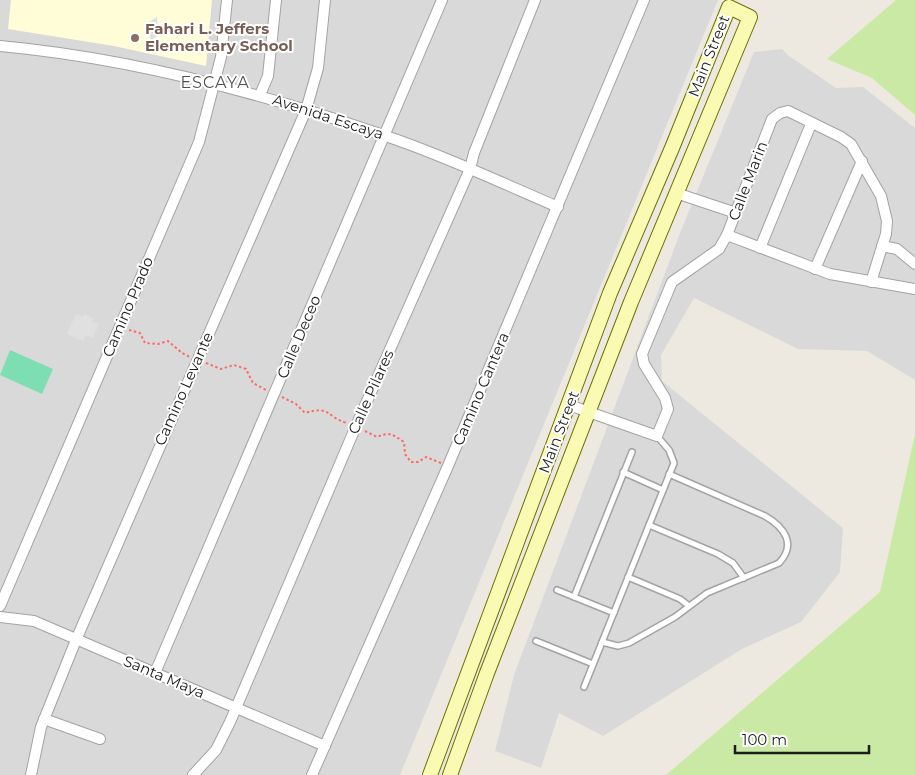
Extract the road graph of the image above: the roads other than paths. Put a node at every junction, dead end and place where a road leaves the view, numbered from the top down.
1 (226, 0) edge
2 (276, 0) edge
3 (325, 0) edge
4 (442, 0) edge
5 (535, 0) edge
6 (644, 0) edge
7 (0, 46) edge
8 (214, 84) junction
9 (260, 95) junction
10 (306, 110) junction
11 (811, 124) junction
12 (384, 135) junction
13 (862, 161) junction
14 (470, 169) junction
15 (676, 193) junction
16 (558, 207) junction
17 (736, 213) junction
18 (727, 235) junction
19 (882, 246) junction
20 (760, 248) junction
21 (915, 264) edge
22 (815, 269) junction
23 (871, 282) junction
24 (915, 289) edge
25 (569, 405) junction
26 (589, 413) junction
27 (657, 436) junction
28 (632, 452) dead end
29 (623, 472) junction
30 (669, 474) junction
31 (663, 490) junction
32 (649, 525) junction
33 (628, 577) junction
34 (744, 578) junction
35 (557, 590) dead end
36 (574, 597) junction
37 (0, 606) edge
38 (689, 606) junction
39 (614, 612) junction
40 (0, 617) edge
41 (76, 640) junction
42 (536, 642) dead end
43 (602, 642) junction
44 (593, 664) junction
45 (155, 673) junction
46 (584, 686) dead end
47 (236, 708) junction
48 (44, 718) junction
49 (100, 739) dead end
50 (325, 746) junction
51 (31, 775) edge
52 (193, 775) edge
53 (312, 775) edge
54 (430, 775) edge
55 (450, 775) edge

1 - 8 street, Camino Prado
2 - 9 street
3 - 10 street, Camino Levante
4 - 12 street, Calle Deceo
5 - 14 street, Calle Pilares
6 - 16 street, Camino Cantera
7 - 8 street, Avenida Escaya
8 - 9 street, Avenida Escaya
8 - 37 street, Camino Prado
9 - 10 street, Avenida Escaya
10 - 12 street, Avenida Escaya
10 - 41 street, Camino Levante
11 - 13 street
11 - 17 street, Calle Marin
11 - 20 street
12 - 14 street, Avenida Escaya
12 - 45 street, Calle Deceo
13 - 19 street
13 - 22 street
14 - 16 street, Avenida Escaya
14 - 47 street, Calle Pilares
15 - 17 street
15 - 25 main road, Main Street
15 - 26 main road, Main Street
16 - 50 street, Camino Cantera
17 - 18 street, Calle Marin
18 - 20 street
18 - 27 street, Calle Marin
19 - 21 street
19 - 23 street
20 - 22 street
22 - 23 street
23 - 24 street
25 - 26 street
25 - 54 main road, Main Street
26 - 27 street
26 - 55 main road, Main Street
27 - 30 lane
28 - 29 lane
29 - 31 lane
29 - 36 lane
30 - 31 lane
30 - 34 lane
31 - 32 lane
32 - 33 lane
32 - 34 lane
33 - 38 lane
33 - 39 lane
34 - 38 lane
35 - 36 lane
36 - 39 lane
38 - 43 lane
39 - 43 lane
40 - 41 street, Santa Maya
41 - 45 street, Santa Maya
41 - 48 street, Camino Levante
42 - 44 lane
43 - 44 lane
44 - 46 lane
45 - 47 street, Santa Maya
47 - 50 street, Santa Maya
47 - 52 street, Calle Pilares
48 - 49 street
48 - 51 street, Camino Levante
50 - 53 street, Camino Cantera

